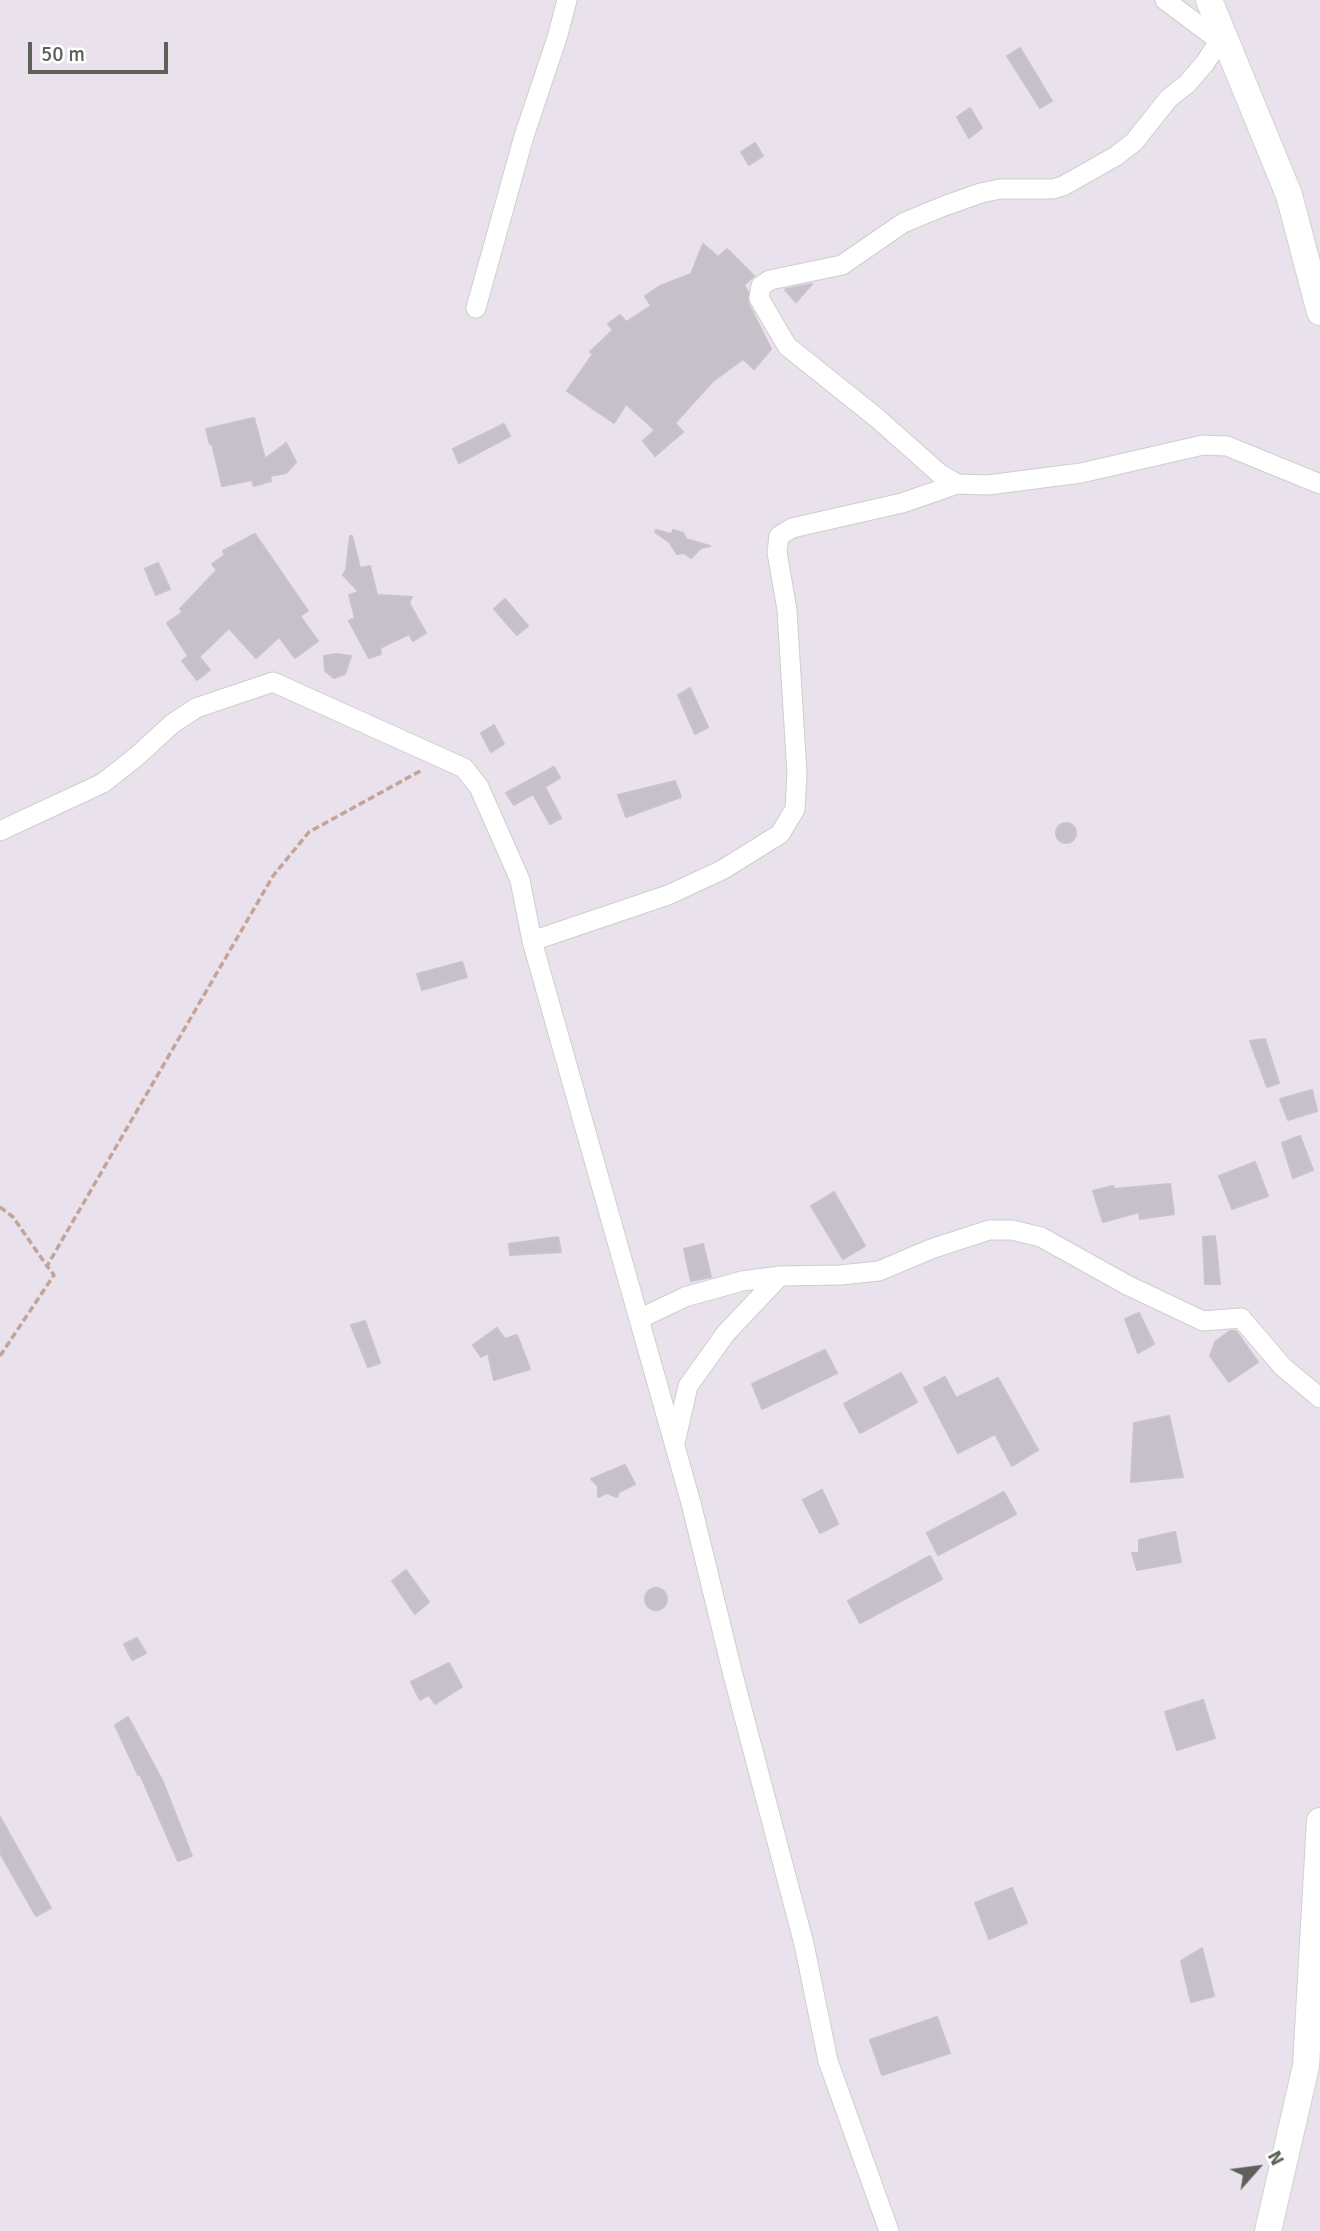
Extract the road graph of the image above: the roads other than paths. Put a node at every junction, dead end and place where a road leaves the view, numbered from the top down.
1 (567, 0) edge
2 (1165, 0) edge
3 (1209, 0) edge
4 (1224, 45) junction
5 (476, 307) dead end
6 (1320, 312) edge
7 (957, 484) junction
8 (1320, 484) edge
9 (0, 831) edge
10 (532, 941) junction
11 (780, 1276) junction
12 (639, 1319) junction
13 (1320, 1398) edge
14 (675, 1444) junction
15 (1320, 1821) edge
16 (889, 2231) edge
17 (1268, 2231) edge

1 - 5 street
2 - 4 street
3 - 4 street
4 - 6 street
4 - 7 street
7 - 8 street
7 - 10 street
9 - 10 street
10 - 12 street
11 - 12 street
11 - 13 street
11 - 14 street
12 - 14 street
14 - 16 street
15 - 17 street

